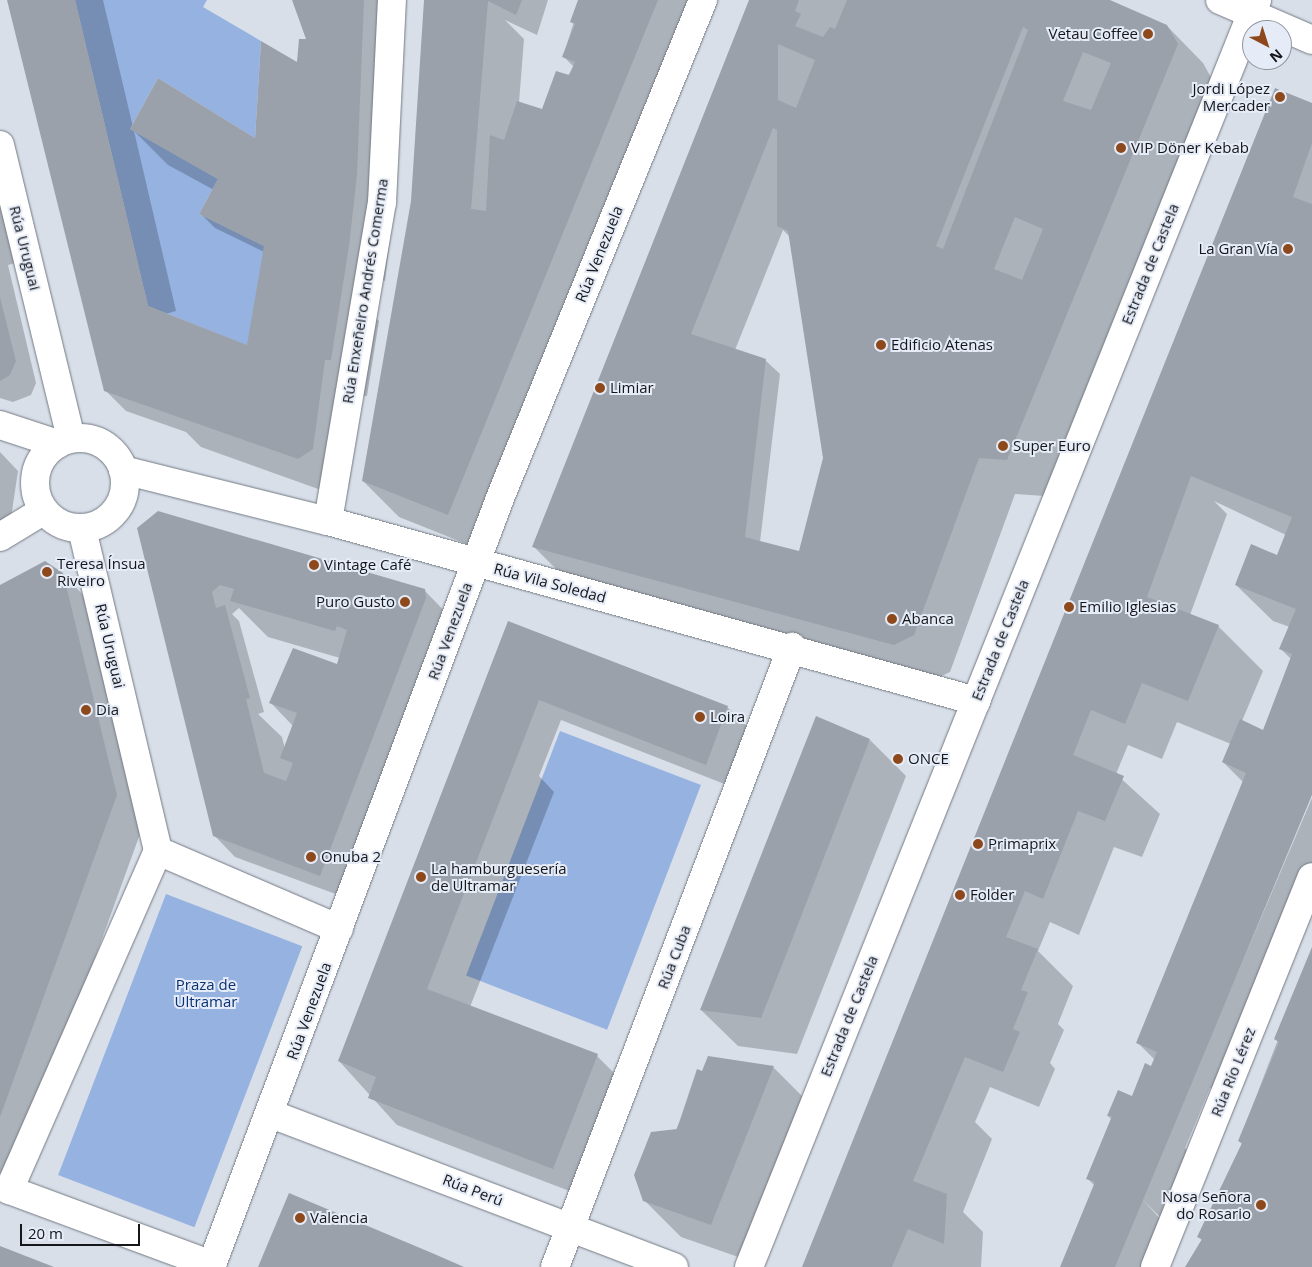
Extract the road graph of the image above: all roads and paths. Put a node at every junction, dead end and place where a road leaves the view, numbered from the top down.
1 (392, 0) edge
2 (703, 0) edge
3 (1220, 0) edge
4 (1254, 4) edge
5 (1312, 40) edge
6 (0, 145) edge
7 (0, 425) edge
8 (65, 441) junction
9 (123, 470) junction
10 (43, 511) junction
11 (328, 521) junction
12 (82, 529) junction
13 (0, 537) edge
14 (475, 563) junction
15 (792, 647) junction
16 (976, 701) junction
17 (158, 851) junction
18 (1312, 877) edge
19 (339, 929) junction
20 (271, 1114) junction
21 (5, 1190) edge
22 (571, 1228) junction
23 (212, 1266) edge
24 (555, 1267) edge
25 (674, 1267) edge
26 (748, 1267) edge
27 (1155, 1267) edge

1 - 11 street, Rúa Enxeñeiro Andrés Comerma
2 - 14 street, Rúa Venezuela
3 - 4 street
4 - 5 street
4 - 16 street, Estrada de Castela
6 - 8 street, Rúa Uruguai
7 - 8 street
8 - 9 street
8 - 10 street
9 - 11 street, Rúa Vila Soledad
9 - 12 street
10 - 12 street
10 - 13 street
11 - 14 street, Rúa Vila Soledad
12 - 17 street, Rúa Uruguai
14 - 15 street, Rúa Vila Soledad
14 - 19 street, Rúa Venezuela
15 - 16 street, Rúa Vila Soledad
15 - 22 street, Rúa Cuba
16 - 26 street, Estrada de Castela
17 - 19 street
17 - 21 street
18 - 27 street, Rúa Río Lérez
19 - 20 street, Rúa Venezuela
20 - 22 street, Rúa Perú
20 - 23 street, Rúa Venezuela
21 - 23 street
22 - 24 street, Rúa Cuba
22 - 25 street, Rúa Perú

